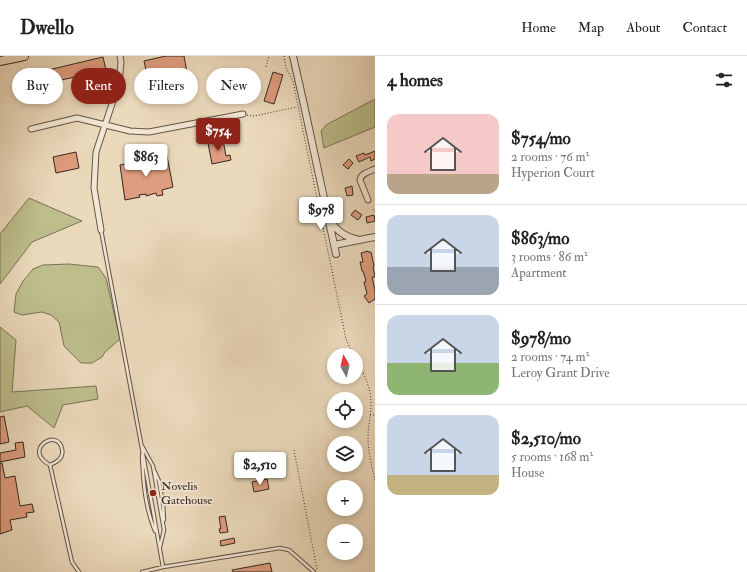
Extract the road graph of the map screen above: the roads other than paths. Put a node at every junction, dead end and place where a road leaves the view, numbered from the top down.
1 (24, 56) edge
2 (120, 56) edge
3 (293, 56) edge
4 (0, 61) edge
5 (243, 114) road end
6 (105, 125) junction
7 (31, 128) dead end
8 (375, 169) edge
9 (368, 200) dead end
10 (327, 212) junction
11 (101, 230) joint
12 (375, 238) edge
13 (359, 240) junction
14 (334, 245) junction
15 (336, 254) dead end
16 (141, 443) junction
17 (50, 466) junction
18 (160, 549) junction
19 (163, 567) junction
20 (79, 572) edge
21 (142, 572) edge
22 (314, 572) edge

1 - 4 main road
2 - 6 street
3 - 10 street
5 - 6 street
6 - 7 street
6 - 11 street
8 - 9 street
10 - 13 street
10 - 14 street
11 - 16 lane
12 - 13 street
13 - 14 street
14 - 15 street
16 - 18 lane
16 - 18 lane
17 - 17 lane
17 - 20 lane
18 - 19 lane
19 - 21 lane
19 - 22 lane

